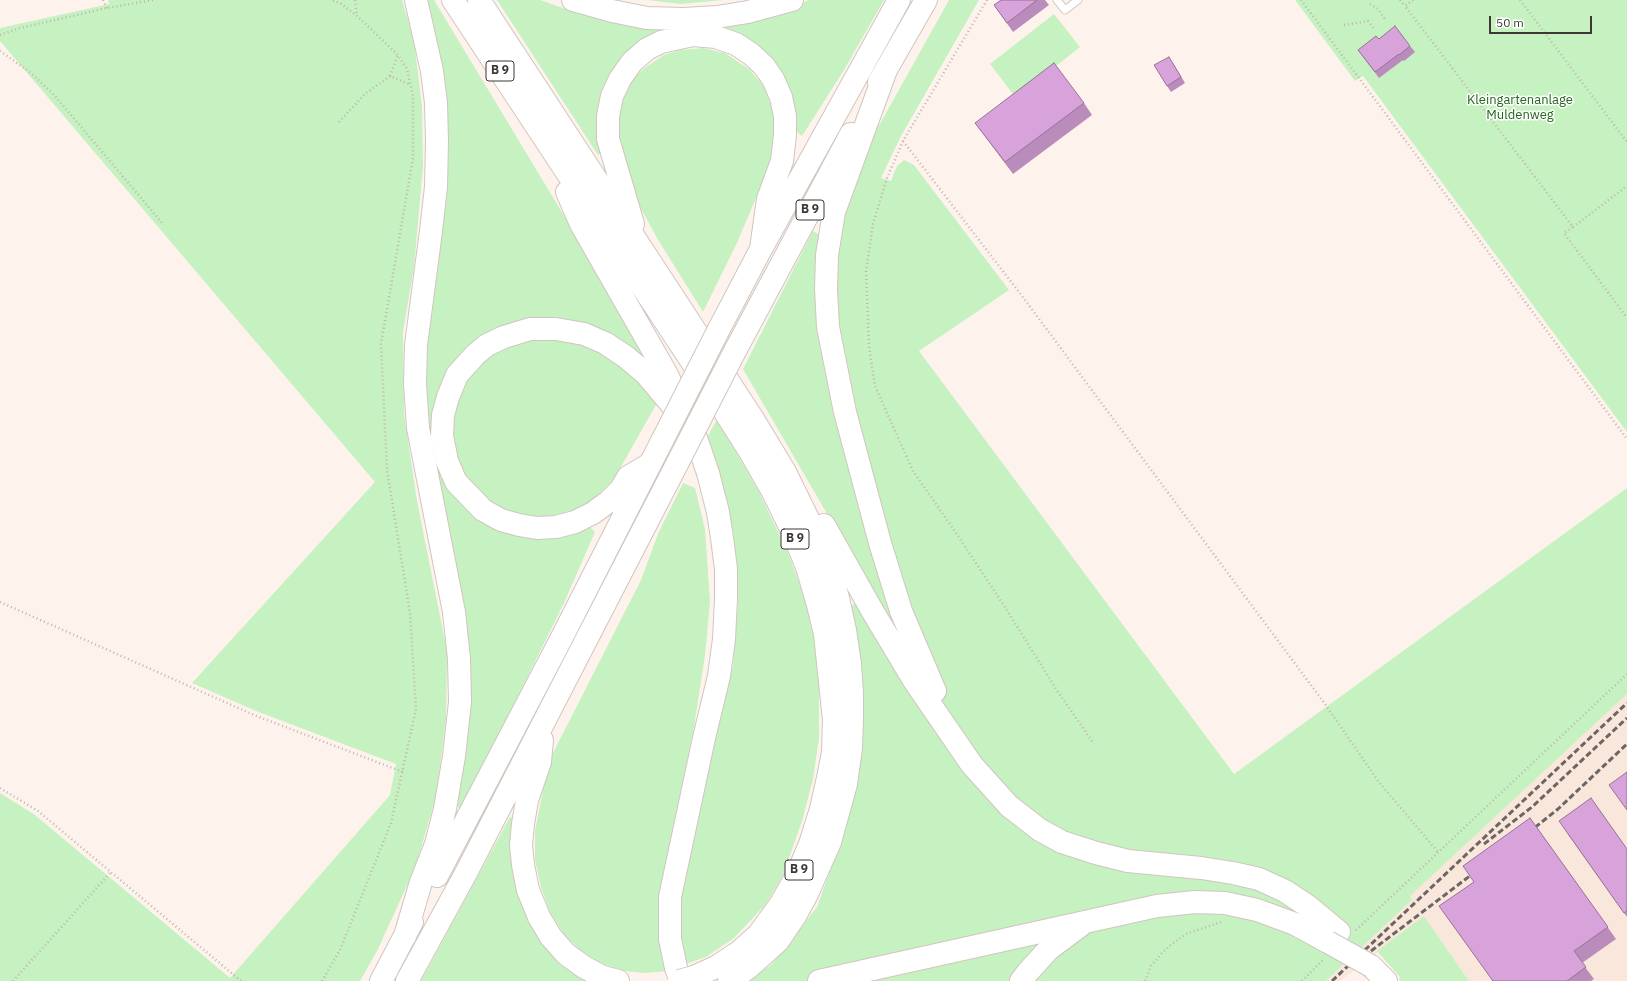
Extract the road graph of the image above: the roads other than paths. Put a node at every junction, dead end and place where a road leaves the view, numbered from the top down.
1 (416, 0) edge
2 (453, 0) edge
3 (479, 0) edge
4 (573, 0) edge
5 (792, 0) edge
6 (899, 0) edge
7 (926, 0) edge
8 (1057, 0) edge
9 (1078, 0) edge
10 (886, 70) junction
11 (547, 143) junction
12 (637, 240) junction
13 (761, 249) junction
14 (696, 438) junction
15 (650, 464) junction
16 (785, 472) junction
17 (545, 721) junction
18 (961, 750) junction
19 (1086, 921) junction
20 (405, 936) junction
21 (1337, 940) junction
22 (685, 980) edge
23 (381, 981) edge
24 (407, 981) edge
25 (618, 981) edge
26 (729, 981) edge
27 (818, 981) edge
28 (1021, 981) edge
29 (1386, 981) edge

1 - 20 highway
2 - 11 highway, B 9
3 - 12 highway
4 - 5 highway
6 - 13 highway
7 - 10 highway, B 9
8 - 9 lane
10 - 17 highway, B 9, bridge
10 - 18 highway
11 - 14 highway
11 - 22 highway, B 9
12 - 13 highway
12 - 16 highway
13 - 15 highway, bridge
14 - 15 highway
14 - 22 highway
15 - 20 highway
16 - 18 highway
16 - 26 highway
17 - 24 highway
17 - 25 highway, B 9
18 - 21 highway
19 - 21 highway
19 - 27 highway
19 - 28 highway
20 - 23 highway
21 - 29 highway

